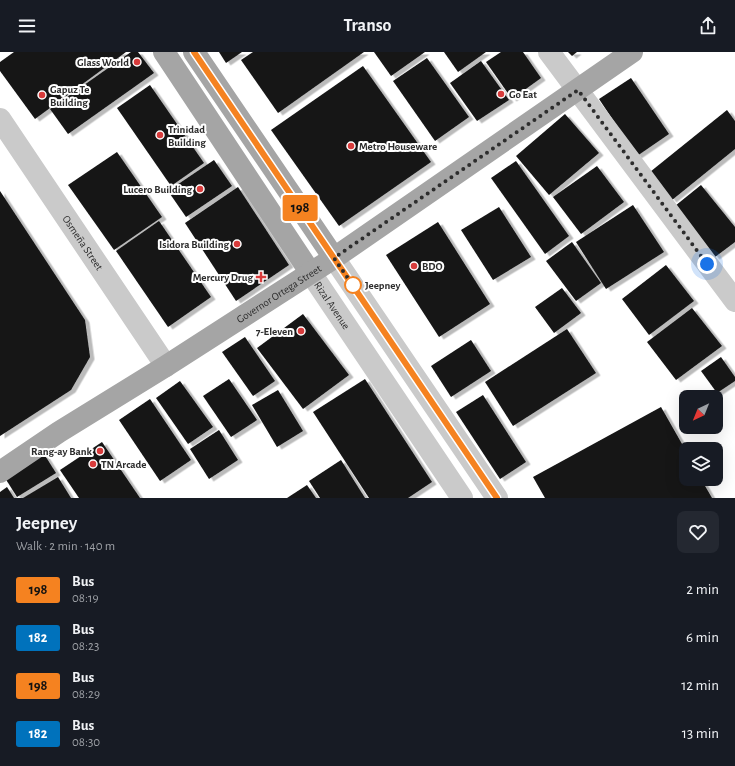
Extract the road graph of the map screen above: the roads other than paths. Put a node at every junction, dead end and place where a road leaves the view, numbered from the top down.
1 (164, 52) edge
2 (194, 52) edge
3 (549, 52) edge
4 (632, 52) edge
5 (578, 90) junction
6 (0, 119) edge
7 (334, 258) junction
8 (310, 272) junction
9 (735, 301) edge
10 (166, 366) junction
11 (0, 472) edge
12 (462, 498) edge
13 (497, 498) edge

1 - 8 main road, Rizal Avenue
2 - 7 main road
3 - 5 street
4 - 5 main road, Governor Ortega Street
5 - 7 main road, Governor Ortega Street
5 - 9 street
6 - 10 street, Osmeña Street
7 - 8 main road, Governor Ortega Street
7 - 13 street
8 - 10 main road, Governor Ortega Street
8 - 12 street, Rizal Avenue
10 - 11 main road, Governor Ortega Street

